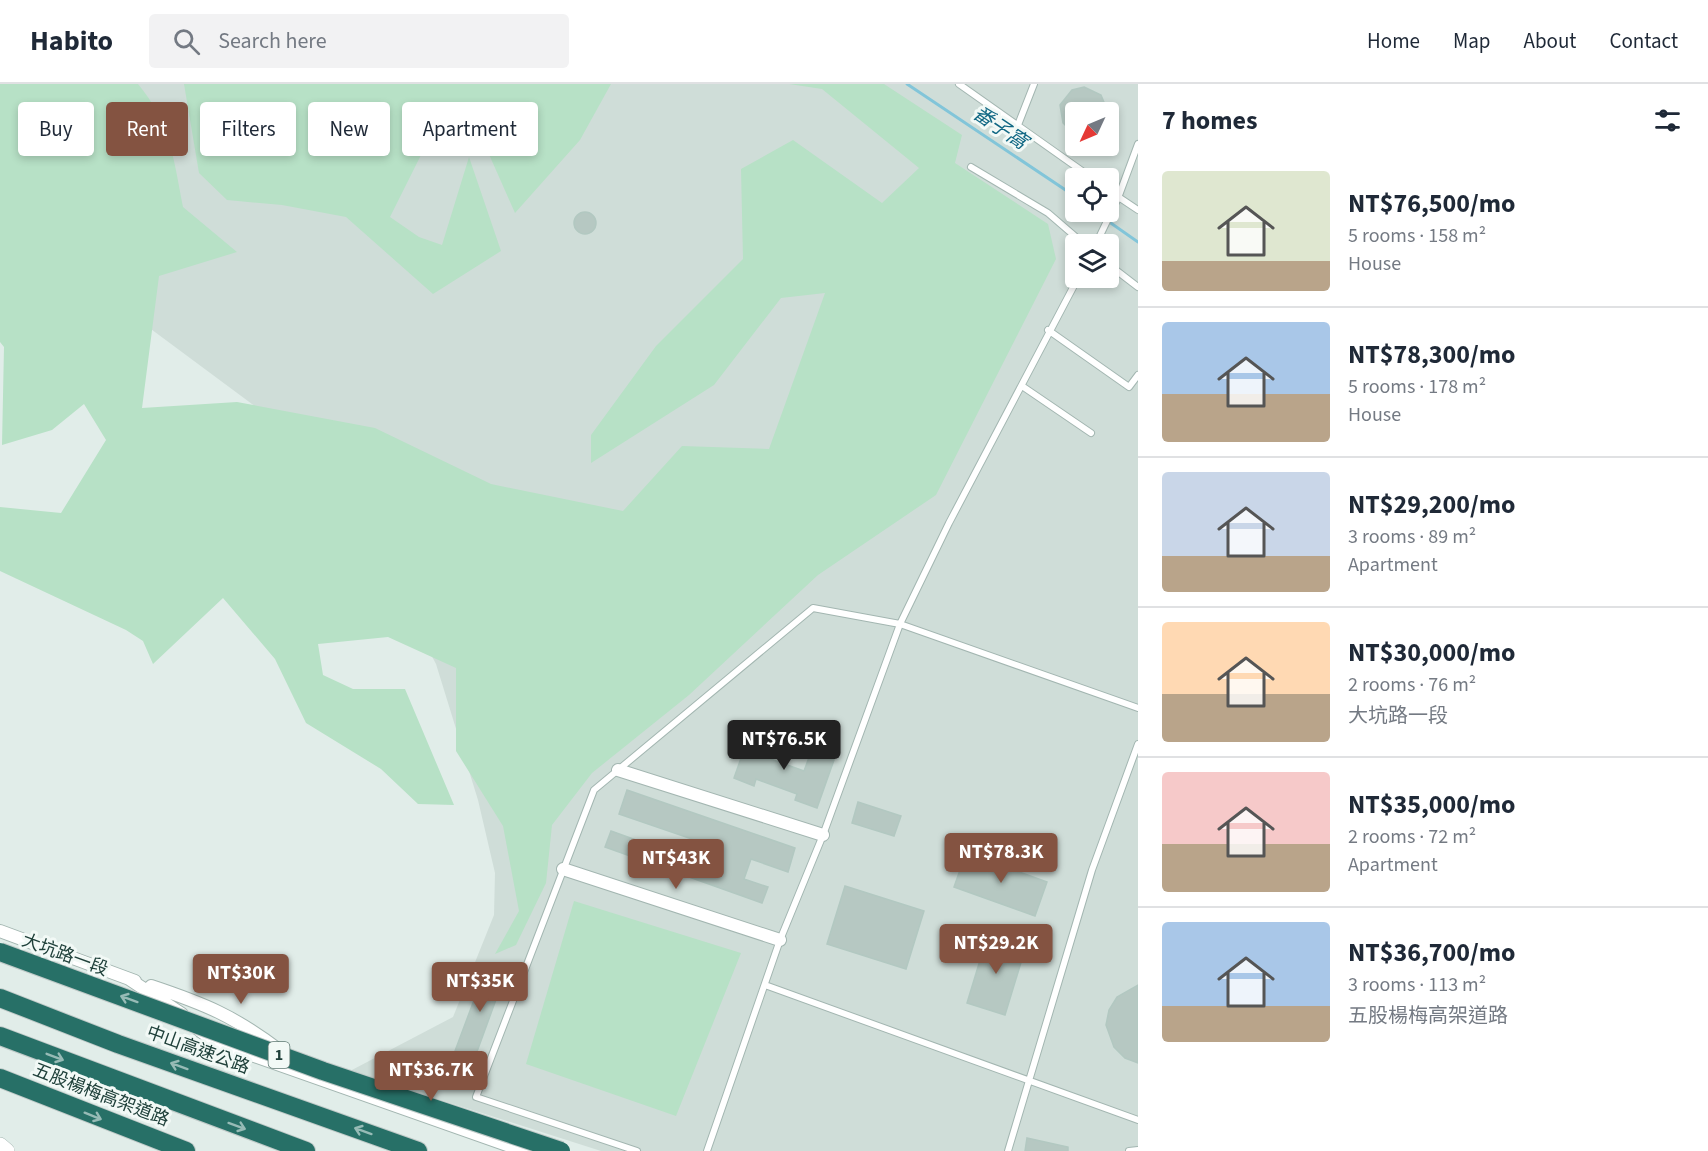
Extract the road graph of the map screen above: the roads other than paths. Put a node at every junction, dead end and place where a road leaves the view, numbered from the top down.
1 (959, 84) edge
2 (1034, 84) edge
3 (1018, 125) junction
4 (1138, 144) edge
5 (971, 167) dead end
6 (1078, 168) edge
7 (1119, 195) edge
8 (1119, 199) edge
9 (1138, 210) edge
10 (1072, 234) edge
11 (1119, 272) edge
12 (1138, 287) edge
13 (1072, 288) edge
14 (1048, 330) junction
15 (1138, 375) edge
16 (1022, 386) junction
17 (1091, 433) dead end
18 (900, 624) junction
19 (1138, 708) edge
20 (1138, 744) edge
21 (618, 770) junction
22 (823, 835) junction
23 (563, 869) junction
24 (0, 931) edge
25 (780, 940) junction
26 (0, 952) edge
27 (129, 979) junction
28 (765, 986) junction
29 (0, 998) edge
30 (0, 1036) edge
31 (0, 1078) edge
32 (1028, 1081) junction
33 (328, 1082) junction
34 (1138, 1120) edge
35 (0, 1145) edge
36 (1138, 1150) edge
37 (7, 1151) edge
38 (186, 1151) edge
39 (306, 1151) edge
40 (418, 1151) edge
41 (524, 1151) edge
42 (561, 1151) edge
43 (637, 1151) edge
44 (707, 1151) edge
45 (1008, 1151) edge
46 (1129, 1151) edge

1 - 3 lane
2 - 3 lane
3 - 6 lane
4 - 7 lane
5 - 10 lane
8 - 9 lane
11 - 12 lane
13 - 14 lane
14 - 15 lane
14 - 16 lane
16 - 17 lane
16 - 18 lane
18 - 19 lane
18 - 21 lane
18 - 22 lane
20 - 32 lane
21 - 22 street
21 - 23 lane
22 - 25 lane
23 - 25 street
23 - 43 lane
24 - 27 street, 大坑路一段
25 - 28 lane
42 -> 26 highway, 1, bridge
27 - 33 street, 大坑路一段
27 - 33 street, 大坑路一段
28 - 32 lane
28 - 44 lane
40 -> 29 highway, 中山高速公路
30 -> 39 highway
31 -> 38 highway, 五股楊梅高架道路
32 - 34 lane
32 - 45 lane
33 - 41 street, 大坑路一段
35 - 37 street
36 - 46 lane

